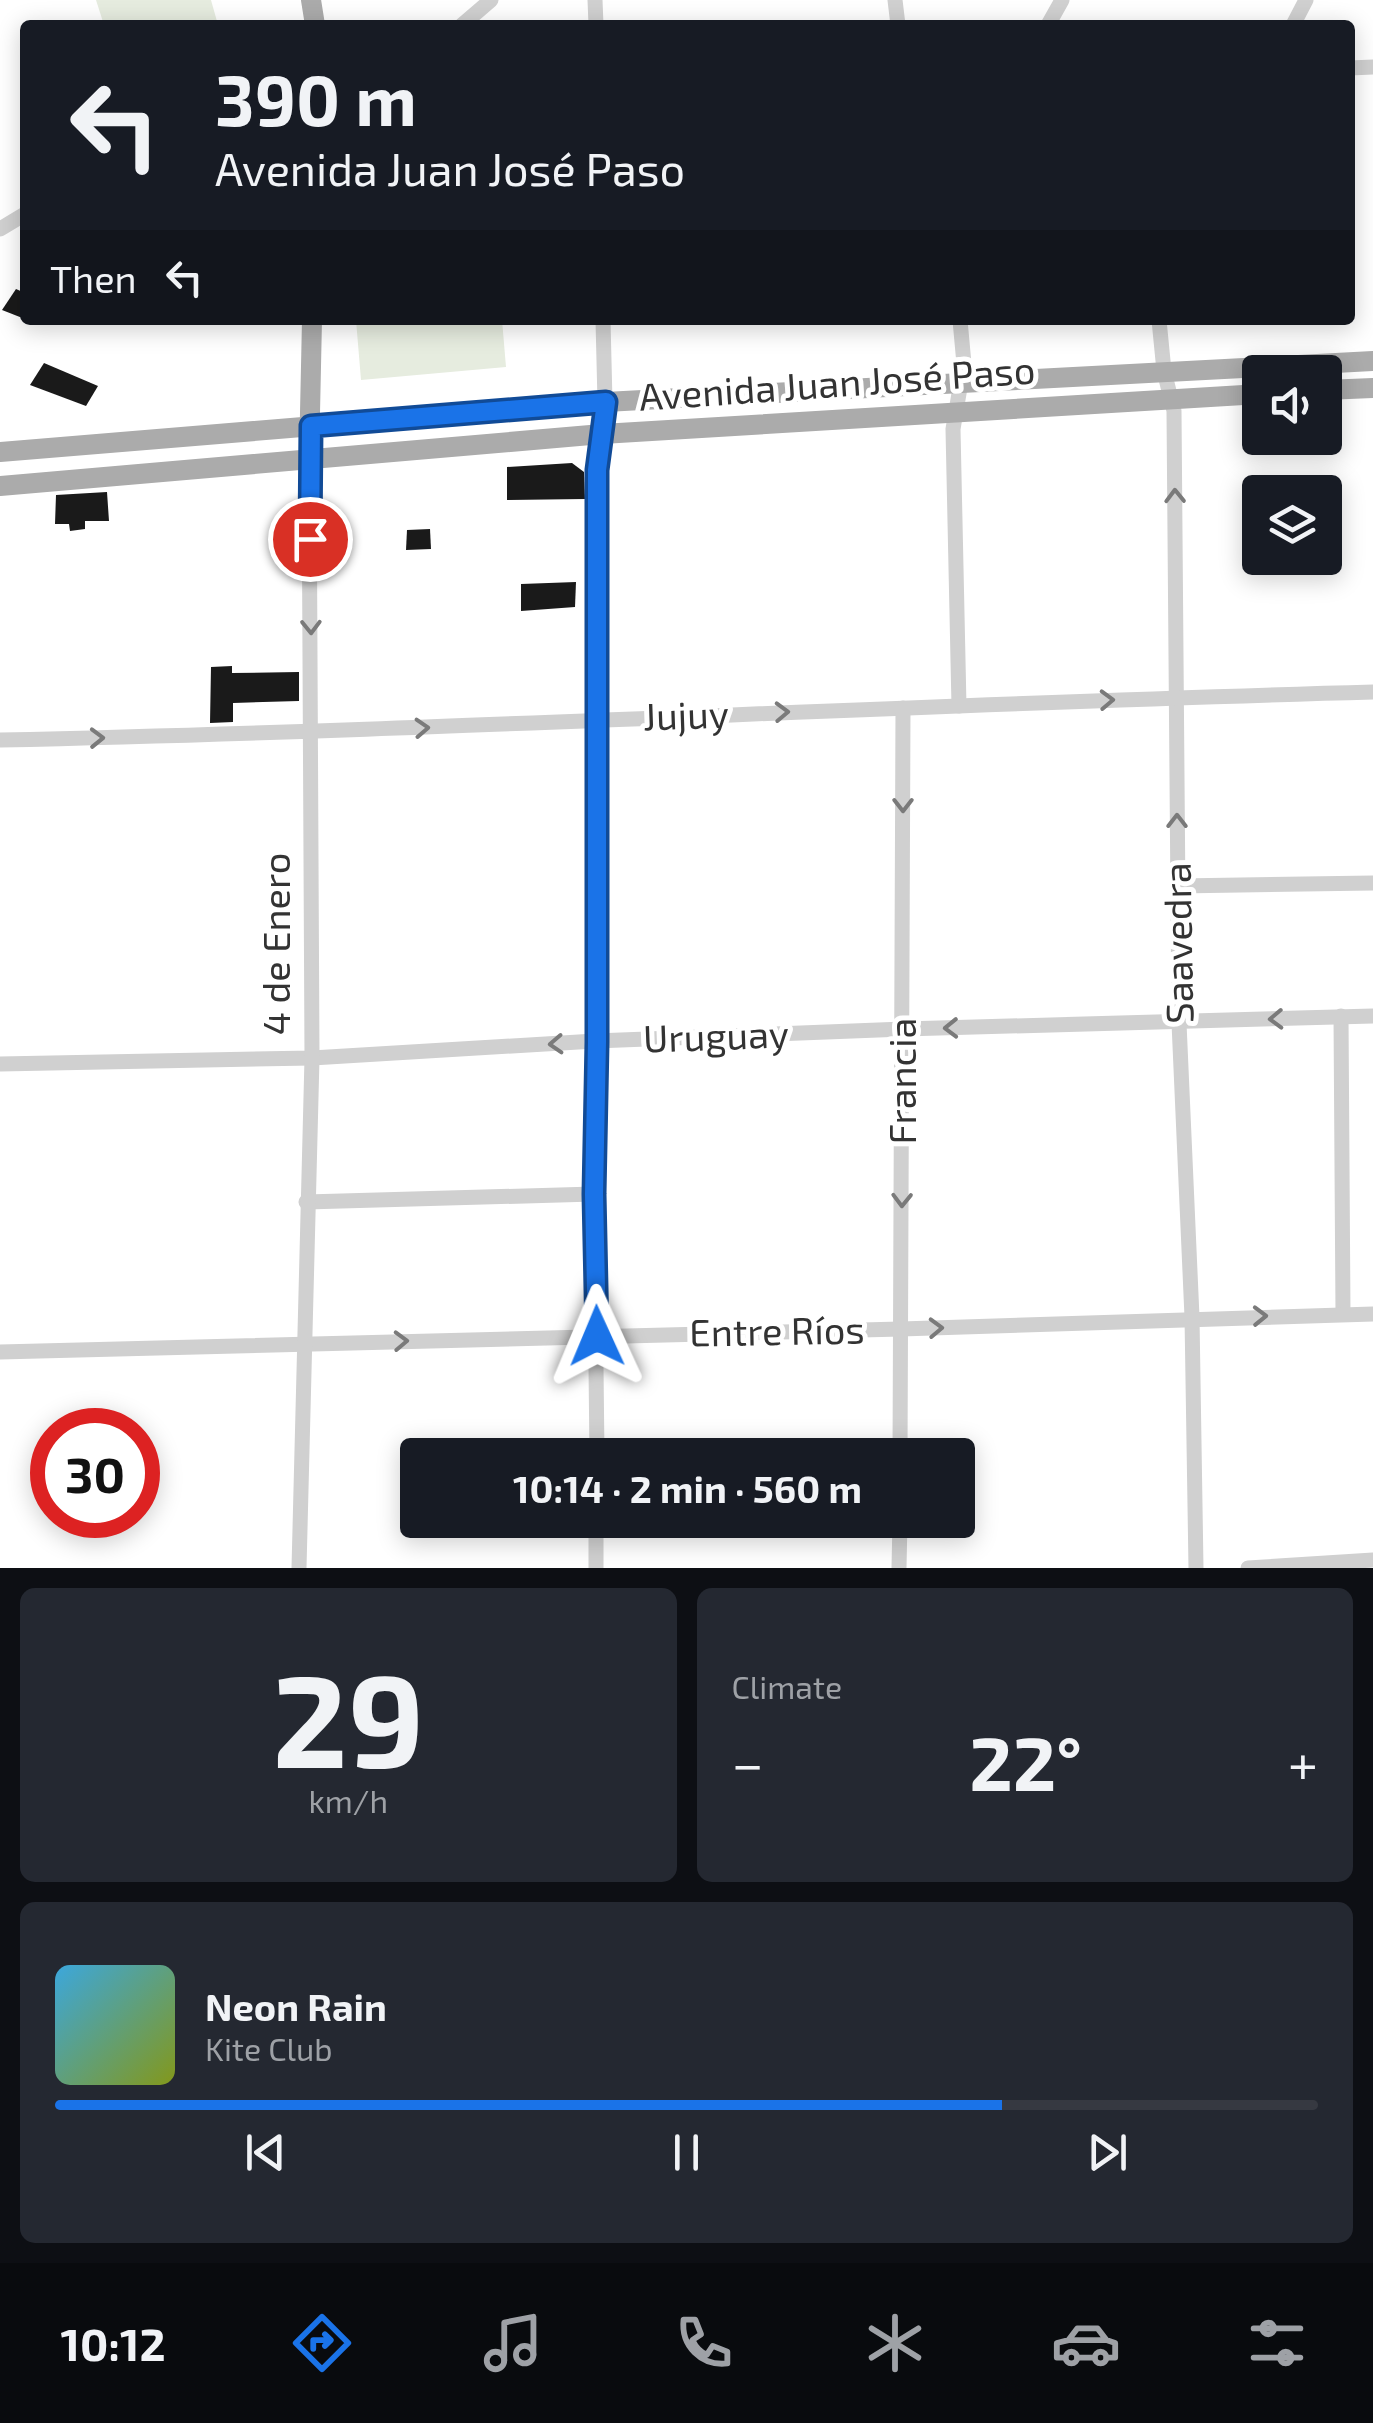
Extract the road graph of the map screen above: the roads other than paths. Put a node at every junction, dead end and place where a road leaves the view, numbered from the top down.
1 (491, 0) edge
2 (468, 20) edge
3 (312, 325) edge
4 (603, 325) edge
5 (960, 325) edge
6 (1159, 325) edge
7 (1373, 361) edge
8 (1164, 372) junction
9 (962, 381) junction
10 (1373, 388) edge
11 (1342, 389) edge
12 (1242, 395) edge
13 (1171, 398) junction
14 (606, 402) junction
15 (957, 411) junction
16 (311, 426) junction
17 (602, 434) junction
18 (0, 452) edge
19 (309, 459) junction
20 (0, 486) edge
21 (1373, 692) edge
22 (1177, 697) junction
23 (959, 706) junction
24 (903, 708) junction
25 (598, 720) junction
26 (312, 733) junction
27 (0, 740) edge
28 (1373, 883) edge
29 (1178, 886) junction
30 (1341, 1016) junction
31 (1373, 1016) edge
32 (1179, 1023) junction
33 (904, 1029) junction
34 (597, 1042) junction
35 (312, 1058) junction
36 (0, 1064) edge
37 (594, 1194) junction
38 (306, 1202) junction
39 (1343, 1314) junction
40 (1373, 1314) edge
41 (1192, 1318) junction
42 (901, 1330) junction
43 (597, 1336) junction
44 (303, 1344) junction
45 (0, 1352) edge
46 (597, 1438) edge
47 (900, 1438) edge
48 (596, 1538) edge
49 (900, 1538) edge
50 (1373, 1560) edge
51 (299, 1568) edge
52 (596, 1568) edge
53 (899, 1568) edge
54 (1196, 1568) edge
55 (1248, 1568) edge

1 - 2 street
3 - 16 main road, 4 de Enero
4 - 14 street
5 - 9 street
6 - 8 street, Saavedra
7 - 8 main road, Avenida Juan José Paso
8 - 9 main road, Avenida Juan José Paso
8 - 13 street, Saavedra
9 - 14 main road, Avenida Juan José Paso
9 - 15 street
10 - 11 main road
12 - 13 main road, Avenida Juan José Paso
13 - 15 main road, Avenida Juan José Paso
22 -> 13 street, Saavedra
14 - 16 main road, Avenida Juan José Paso
14 - 17 street
15 - 17 main road, Avenida Juan José Paso
15 - 23 street
16 - 18 main road, Avenida Juan José Paso
16 - 19 main road, 4 de Enero
17 - 19 main road, Avenida Juan José Paso
17 - 25 street
19 - 20 main road, Avenida Juan José Paso
19 -> 26 street, 4 de Enero
21 - 22 street, Jujuy
23 -> 22 street, Jujuy
29 -> 22 street, Saavedra
23 - 24 street, Jujuy
25 -> 24 street, Jujuy
24 -> 33 street, Francia
26 -> 25 street, Jujuy
25 - 34 street
27 -> 26 street, Jujuy
26 - 35 street, 4 de Enero
28 - 29 street
29 - 32 street, Saavedra
30 - 31 street, Uruguay
30 -> 32 street, Uruguay
30 - 39 street
32 -> 33 street, Uruguay
32 - 41 street, Saavedra
33 - 34 street, Uruguay
33 -> 42 street, Francia
34 -> 35 street, Uruguay
34 - 37 street
35 - 36 street, Uruguay
35 - 38 street, 4 de Enero
37 - 38 street
37 - 43 street
38 - 44 street, 4 de Enero
39 - 40 street, Entre Ríos
41 -> 39 street, Entre Ríos
42 -> 41 street, Entre Ríos
41 - 54 street, Saavedra
42 - 43 street, Entre Ríos
42 - 47 street, Francia
44 -> 43 street, Entre Ríos
43 - 46 street
44 - 45 street, Entre Ríos
44 - 51 street, 4 de Enero
48 - 52 street
49 - 53 street
50 - 55 street

